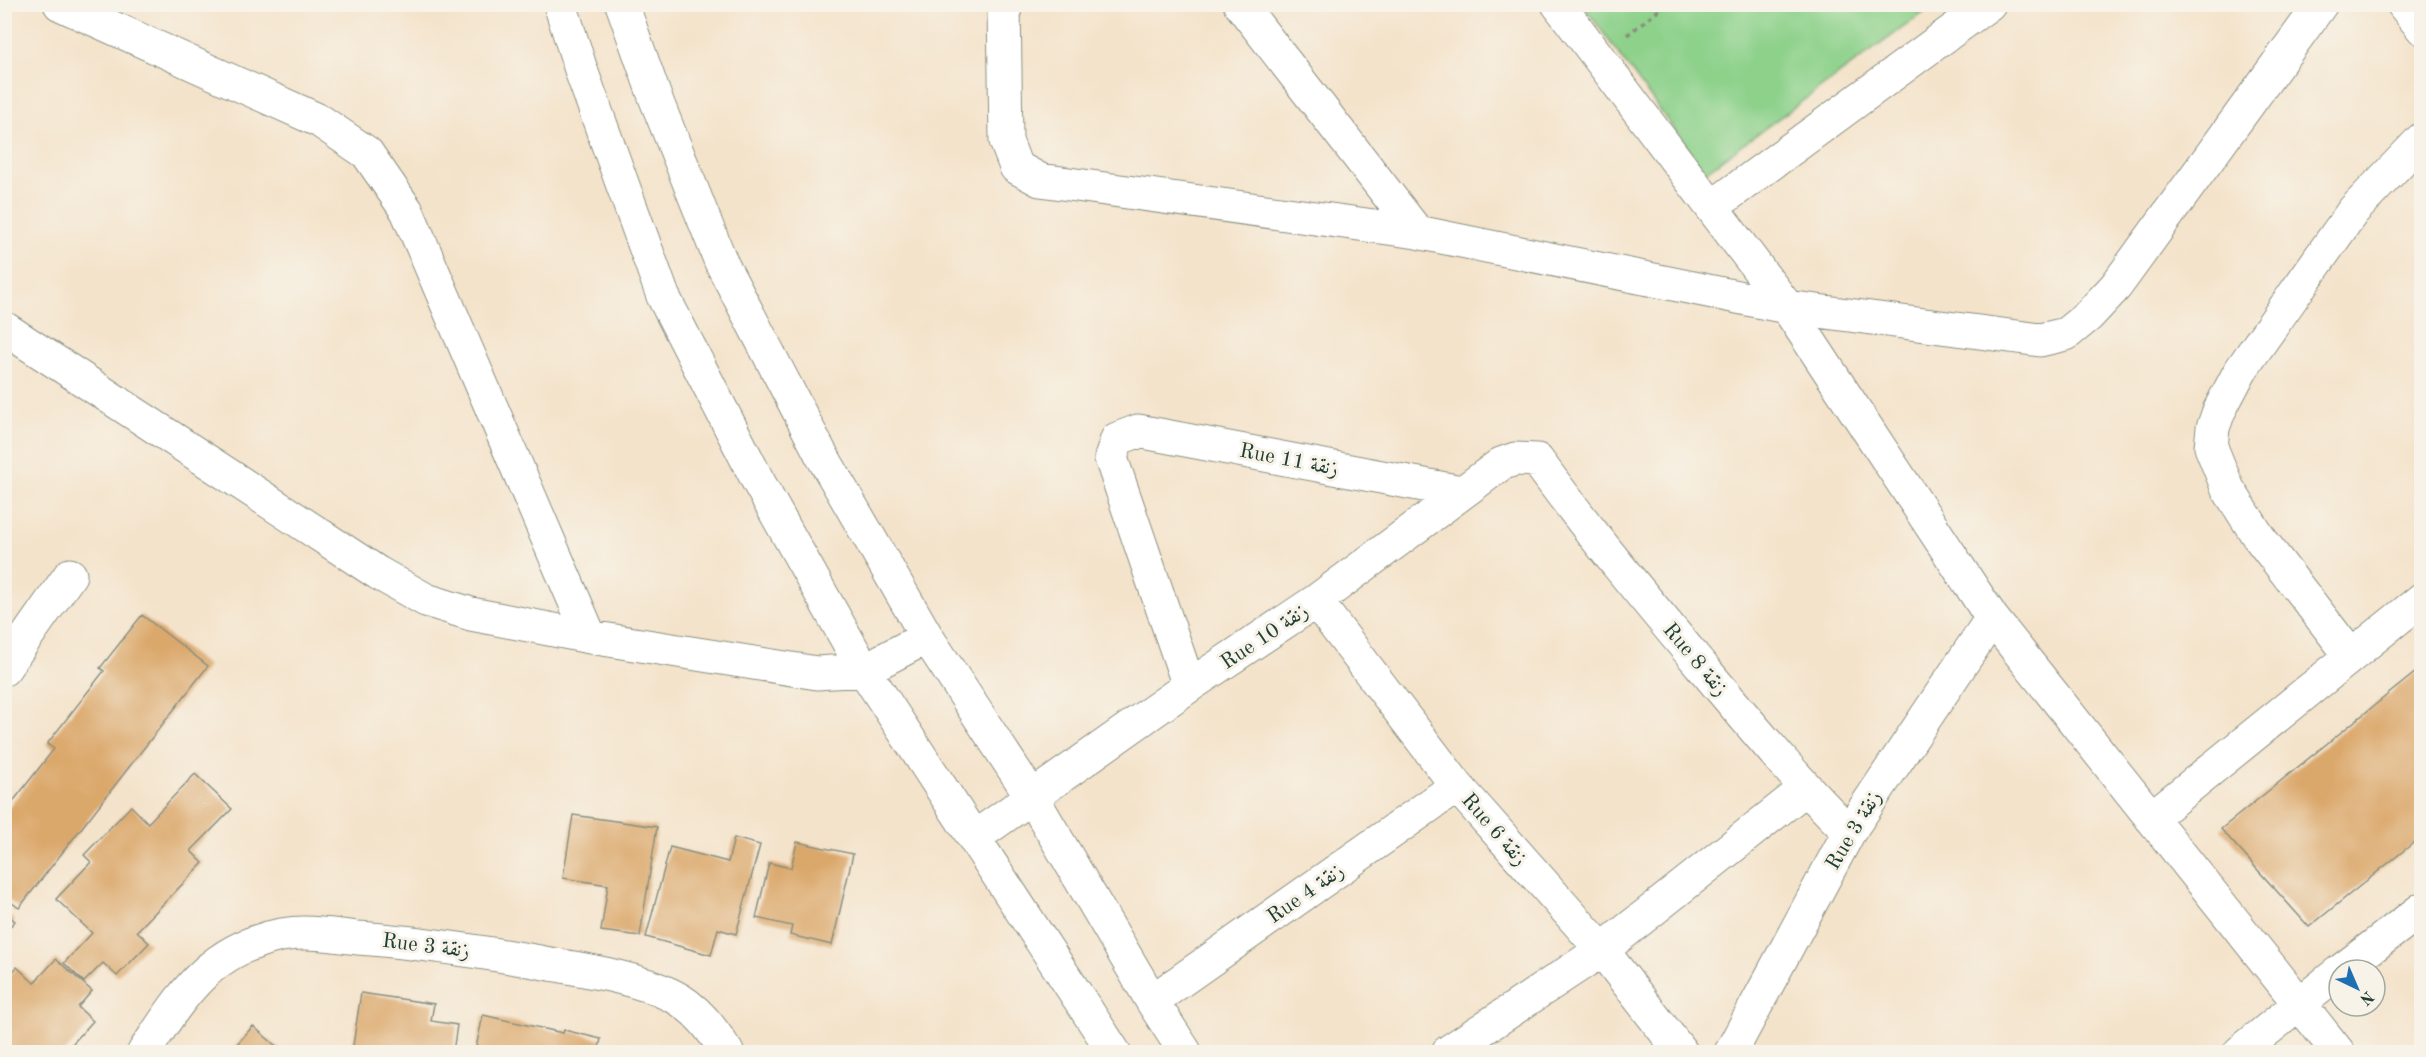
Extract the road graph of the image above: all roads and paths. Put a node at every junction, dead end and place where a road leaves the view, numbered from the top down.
1 (60, 4) edge
2 (560, 4) edge
3 (621, 4) edge
4 (1004, 4) edge
5 (1240, 4) edge
6 (1558, 4) edge
7 (1667, 4) edge
8 (1989, 4) edge
9 (2321, 4) edge
10 (2403, 4) edge
11 (2421, 28) edge
12 (1622, 38) dead end
13 (2421, 139) edge
14 (1712, 207) junction
15 (1417, 232) junction
16 (1787, 307) junction
17 (4, 328) edge
18 (1551, 477) joint
19 (1461, 492) junction
20 (70, 575) dead end
21 (2421, 599) edge
22 (1316, 601) junction
23 (1992, 618) junction
24 (590, 637) junction
25 (927, 637) junction
26 (2351, 656) junction
27 (4, 669) edge
28 (864, 670) junction
29 (1189, 686) junction
30 (1457, 786) junction
31 (1805, 789) junction
32 (1032, 797) junction
33 (2151, 818) junction
34 (1849, 832) junction
35 (975, 837) junction
36 (2421, 909) edge
37 (1602, 950) junction
38 (2358, 958) edge
39 (2327, 982) edge
40 (1152, 1001) junction
41 (2298, 1004) junction
42 (144, 1053) edge
43 (727, 1053) edge
44 (1114, 1053) edge
45 (1185, 1053) edge
46 (1448, 1053) edge
47 (1681, 1053) edge
48 (1731, 1053) edge
49 (2240, 1053) edge
50 (2338, 1053) edge

1 - 24 street
2 - 28 street
3 - 25 street
4 - 15 street
5 - 15 street
6 - 14 street
7 - 12 path
8 - 14 street
9 - 16 street
10 - 11 street
13 - 26 street
14 - 16 street
15 - 16 street
16 - 23 street
17 - 24 street
18 - 19 street, Rue 10 زنقة
18 - 31 street, Rue 8 زنقة
19 - 22 street, Rue 10 زنقة
19 - 29 street, Rue 11 زنقة
20 - 27 street
21 - 26 street
22 - 29 street, Rue 10 زنقة
22 - 30 street, Rue 6 زنقة
23 - 33 street
23 - 34 street, Rue 3 زنقة
24 - 28 street
25 - 28 street
25 - 32 street
26 - 33 street
28 - 35 street
29 - 32 street, Rue 10 زنقة
30 - 37 street, Rue 6 زنقة
30 - 40 street, Rue 4 زنقة
31 - 34 street, Rue 8 زنقة
31 - 37 street
32 - 35 street, Rue 10 زنقة
32 - 40 street
33 - 41 street
34 - 48 street, Rue 3 زنقة
35 - 44 street
36 - 38 street
37 - 46 street
37 - 47 street, Rue 6 زنقة
39 - 41 street
40 - 45 street
41 - 49 street
41 - 50 street
42 - 43 street, Rue 3 زنقة

